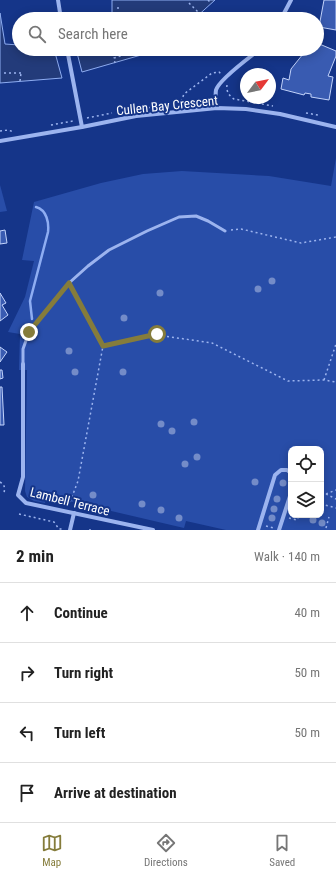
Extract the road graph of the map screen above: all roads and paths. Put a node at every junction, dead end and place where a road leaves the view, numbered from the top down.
1 (58, 0) edge
2 (208, 0) edge
3 (291, 0) edge
4 (189, 3) dead end
5 (211, 3) dead end
6 (118, 5) dead end
7 (60, 12) edge
8 (118, 12) edge
9 (198, 12) edge
10 (285, 12) edge
11 (68, 56) edge
12 (121, 56) edge
13 (251, 56) edge
14 (115, 63) dead end
15 (4, 73) dead end
16 (21, 73) junction
17 (24, 73) dead end
18 (222, 74) dead end
19 (20, 81) dead end
20 (230, 81) dead end
21 (275, 106) dead end
22 (217, 108) junction
23 (135, 109) dead end
24 (306, 112) dead end
25 (114, 113) dead end
26 (321, 116) dead end
27 (86, 118) dead end
28 (73, 121) dead end
29 (51, 125) dead end
30 (82, 127) junction
31 (336, 127) edge
32 (0, 131) edge
33 (14, 132) dead end
34 (0, 141) edge
35 (225, 231) joint
36 (336, 237) edge
37 (69, 283) junction
38 (336, 344) edge
39 (103, 346) junction
40 (23, 364) joint
41 (324, 380) junction
42 (336, 382) edge
43 (288, 471) edge
44 (0, 482) edge
45 (336, 490) edge
46 (4, 494) dead end
47 (326, 494) joint
48 (336, 499) edge
49 (70, 502) dead end
50 (288, 503) edge
51 (324, 505) edge
52 (336, 508) edge
53 (74, 513) junction
54 (19, 514) dead end
55 (329, 517) dead end
56 (289, 518) edge
57 (298, 518) edge
58 (326, 528) dead end
59 (68, 529) edge
60 (154, 530) edge
61 (258, 530) edge
62 (280, 530) edge

1 - 7 street
2 - 5 path
3 - 10 street
4 - 9 path
6 - 8 path
11 - 30 street
12 - 14 path
13 - 22 street
15 - 16 path
16 - 17 path
16 - 19 path
18 - 23 path
20 - 21 path
22 - 30 street, Cullen Bay Crescent
22 - 31 street, Cullen Bay Crescent
24 - 26 path
25 - 27 path
28 - 29 path
30 - 34 street, Cullen Bay Crescent
32 - 33 path
35 - 36 path
35 - 37 lane
37 - 39 path
37 - 40 lane
38 - 41 path
39 - 41 path
39 - 49 path
40 - 53 street, Lambell Terrace
41 - 42 path
43 - 61 street
44 - 46 path
45 - 47 path
47 - 48 path
50 - 62 street
51 - 52 path
53 - 59 street
53 - 60 street, Lambell Terrace
54 - 59 path
55 - 58 path
56 - 57 path

